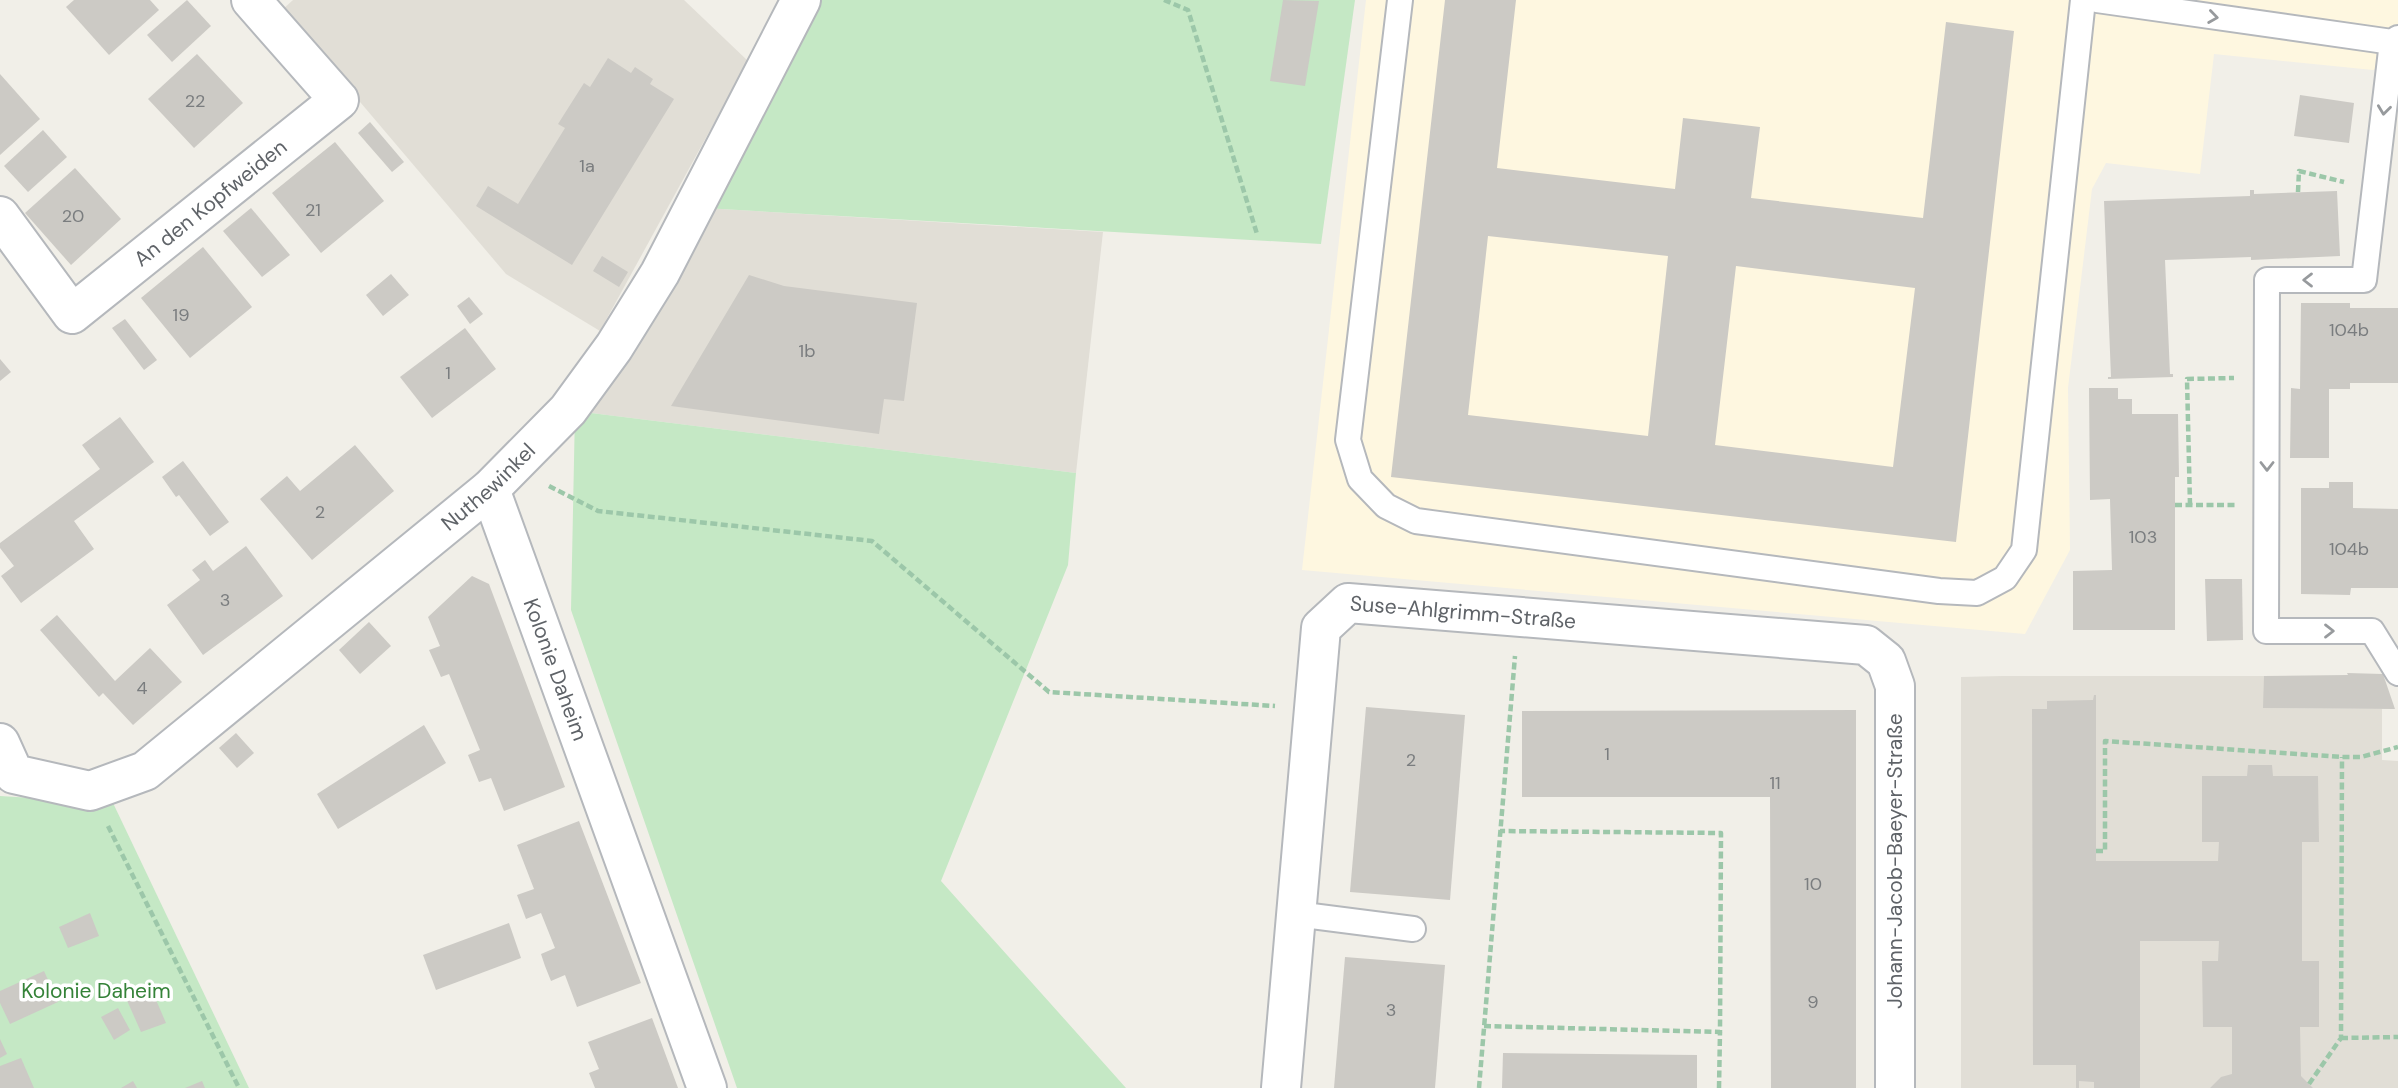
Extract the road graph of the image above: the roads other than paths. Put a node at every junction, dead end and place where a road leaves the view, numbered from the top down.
1 (251, 0) edge
2 (801, 0) edge
3 (1400, 0) edge
4 (2083, 0) edge
5 (2097, 0) edge
6 (2396, 43) edge
7 (0, 216) edge
8 (501, 478) junction
9 (1866, 645) joint
10 (2398, 673) edge
11 (4, 763) edge
12 (1296, 914) junction
13 (1413, 929) dead end
14 (707, 1088) edge
15 (1281, 1088) edge
16 (1895, 1088) edge

1 - 7 street, An den Kopfweiden
2 - 8 street, Nuthewinkel
3 - 4 lane
5 -> 6 lane
6 -> 10 lane
8 - 11 street, Nuthewinkel
8 - 14 street, Kolonie Daheim
9 - 12 street, Suse-Ahlgrimm-Straße
9 - 16 street, Johann-Jacob-Baeyer-Straße
12 - 13 lane
12 - 15 street, Suse-Ahlgrimm-Straße

